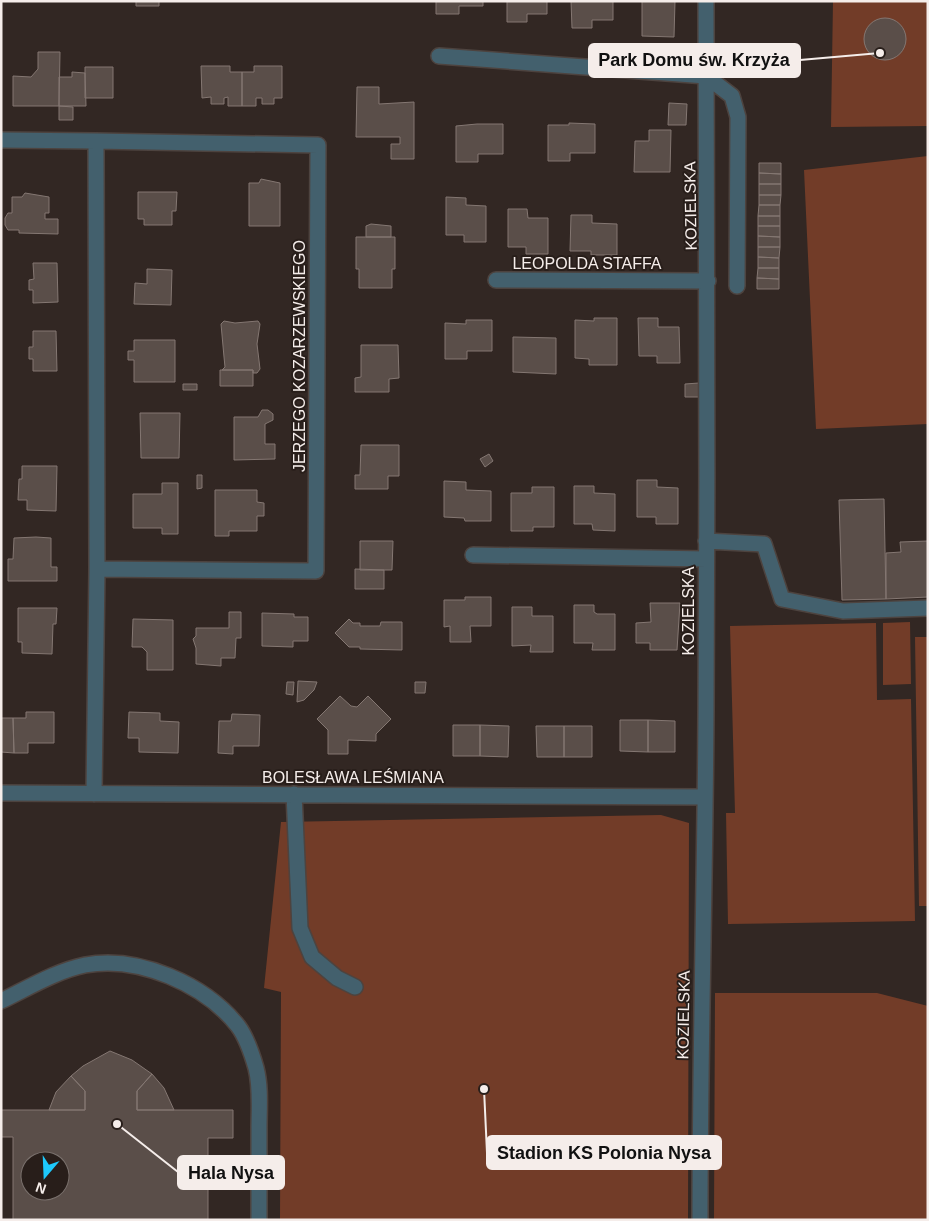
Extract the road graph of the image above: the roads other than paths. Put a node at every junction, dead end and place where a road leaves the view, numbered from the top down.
1 (706, 1) edge
2 (439, 56) dead end
3 (706, 76) junction
4 (1, 140) edge
5 (96, 142) junction
6 (496, 280) dead end
7 (708, 281) junction
8 (737, 286) dead end
9 (706, 541) junction
10 (473, 555) dead end
11 (706, 559) junction
12 (97, 569) junction
13 (928, 608) edge
14 (1, 793) edge
15 (94, 794) junction
16 (294, 794) junction
17 (705, 797) junction
18 (355, 987) dead end
19 (1, 1001) edge
20 (259, 1220) edge
21 (700, 1220) edge

1 - 3 street, KOZIELSKA
2 - 3 street
3 - 7 street, KOZIELSKA
3 - 8 street
4 - 5 street, JERZEGO KOZARZEWSKIEGO
5 - 12 street
5 - 12 street, JERZEGO KOZARZEWSKIEGO
6 - 7 street, LEOPOLDA STAFFA
7 - 9 street, KOZIELSKA
9 - 11 street, KOZIELSKA
9 - 13 street
10 - 11 street
11 - 17 street, KOZIELSKA
12 - 15 street
14 - 15 street, BOLESŁAWA LEŚMIANA
15 - 16 street, BOLESŁAWA LEŚMIANA
16 - 17 street, BOLESŁAWA LEŚMIANA
16 - 18 street
17 - 21 street, KOZIELSKA
19 - 20 street

